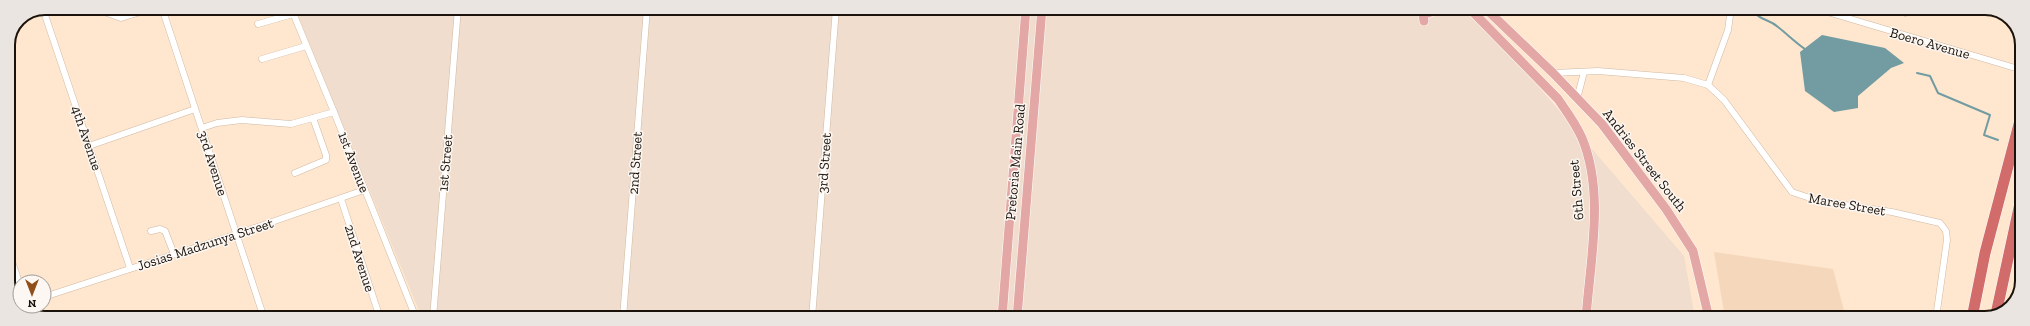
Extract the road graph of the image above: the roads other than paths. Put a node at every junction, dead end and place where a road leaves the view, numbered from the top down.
1 (45, 15) edge
2 (113, 15) edge
3 (131, 15) edge
4 (164, 15) edge
5 (282, 15) edge
6 (294, 15) edge
7 (457, 15) edge
8 (646, 15) edge
9 (835, 15) edge
10 (1025, 15) edge
11 (1041, 15) edge
12 (1476, 15) edge
13 (1491, 15) edge
14 (1730, 15) edge
15 (1837, 15) edge
16 (258, 24) dead end
17 (306, 46) junction
18 (262, 59) dead end
19 (2015, 68) edge
20 (1584, 72) junction
21 (1553, 73) junction
22 (1708, 85) junction
23 (1578, 99) junction
24 (195, 109) junction
25 (334, 112) junction
26 (313, 118) junction
27 (202, 128) junction
28 (2015, 140) edge
29 (89, 146) junction
30 (295, 173) dead end
31 (364, 190) junction
32 (340, 199) junction
33 (2015, 226) edge
34 (151, 231) dead end
35 (237, 234) junction
36 (174, 254) junction
37 (130, 268) junction
38 (1978, 284) junction
39 (52, 294) edge
40 (1997, 308) edge
41 (262, 311) edge
42 (378, 311) edge
43 (413, 311) edge
44 (434, 311) edge
45 (624, 311) edge
46 (813, 311) edge
47 (1003, 311) edge
48 (1018, 311) edge
49 (1587, 311) edge
50 (1707, 311) edge
51 (1937, 311) edge
52 (1971, 311) edge
53 (1973, 311) edge

1 - 29 street, 4th Avenue
2 - 3 street
4 - 24 street, 3rd Avenue
5 - 16 street
6 - 17 street, 1st Avenue
7 - 44 street, 1st Street
8 - 45 street, 2nd Street
9 - 46 street, 3rd Street
10 - 47 main road, Pretoria Main Road
11 - 48 main road, Pretoria Main Road
12 - 49 main road, 6th Street
13 - 21 main road, Andries Street South
14 - 22 street
15 - 19 street, Boero Avenue
17 - 18 street
17 - 25 street, 1st Avenue
20 - 21 street, Maree Street
20 - 22 street, Maree Street
20 - 23 street
21 - 23 main road, Andries Street South
22 - 51 street, Maree Street
23 - 50 main road, Andries Street South
24 - 27 street, 3rd Avenue
24 - 29 street
25 - 26 street
25 - 31 street, 1st Avenue
26 - 27 street
26 - 30 street
27 - 35 street, 3rd Avenue
28 - 38 highway
29 - 37 street, 4th Avenue
31 - 32 street, Josias Madzunya Street
31 - 43 street, 1st Avenue
32 - 35 street, Josias Madzunya Street
32 - 42 street, 2nd Avenue
33 - 40 highway
34 - 36 street
35 - 36 street, Josias Madzunya Street
35 - 41 street, 3rd Avenue
36 - 37 street, Josias Madzunya Street
37 - 39 street, Josias Madzunya Street
38 - 52 highway
38 - 53 highway

